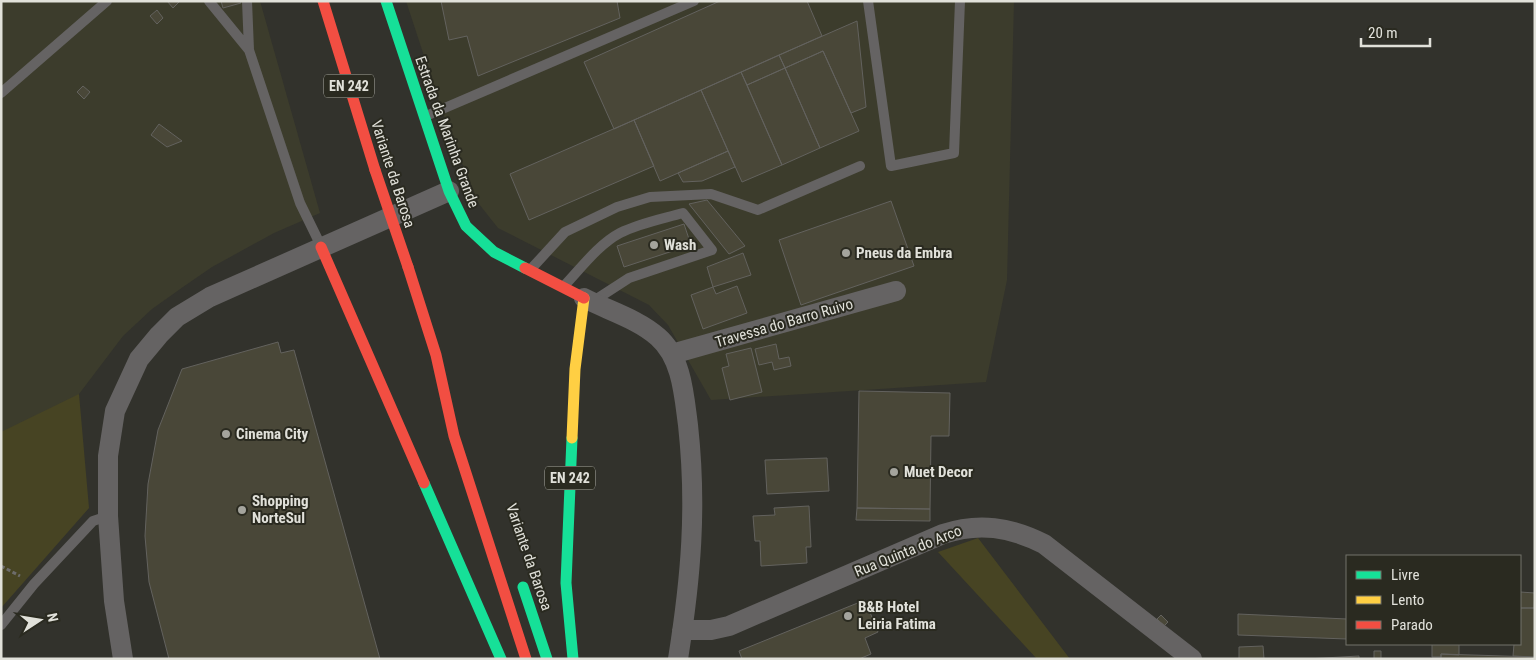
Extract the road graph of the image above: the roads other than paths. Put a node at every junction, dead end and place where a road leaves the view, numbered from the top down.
1 (107, 1) edge
2 (209, 1) edge
3 (247, 1) edge
4 (323, 1) edge
5 (386, 1) edge
6 (694, 1) edge
7 (868, 1) edge
8 (960, 1) edge
9 (248, 50) junction
10 (1, 93) edge
11 (423, 117) junction
12 (860, 166) dead end
13 (448, 191) junction
14 (322, 247) junction
15 (530, 270) junction
16 (563, 287) junction
17 (896, 291) dead end
18 (588, 300) junction
19 (672, 354) junction
20 (436, 355) junction
21 (458, 404) dead end
22 (108, 516) junction
23 (519, 576) dead end
24 (1, 625) edge
25 (682, 630) junction
26 (123, 659) edge
27 (501, 659) edge
28 (526, 659) edge
29 (547, 659) edge
30 (573, 659) edge
31 (678, 659) edge
32 (1192, 659) edge

1 - 10 lane
2 - 9 lane
3 - 9 lane
4 - 20 main road, Variante da Barosa / EN 242, bridge
5 - 11 main road, Estrada da Marinha Grande
6 - 11 lane
7 - 8 lane
9 - 14 lane
11 - 13 main road, Estrada da Marinha Grande
12 - 15 lane
13 - 14 street
13 - 15 main road, Estrada da Marinha Grande
14 - 22 street
14 - 27 main road
15 - 16 main road, Estrada da Marinha Grande
16 - 18 main road, Estrada da Marinha Grande
16 - 18 lane
17 - 19 street, Travessa do Barro Ruivo
18 - 19 street
18 - 30 main road, EN 242
19 - 25 street
20 - 21 main road, Variante da Barosa / EN 242
20 - 28 main road, Variante da Barosa / EN 242
22 - 24 lane
22 - 26 street
23 - 29 main road, Variante da Barosa
25 - 31 street
25 - 32 street, Rua Quinta do Arco

